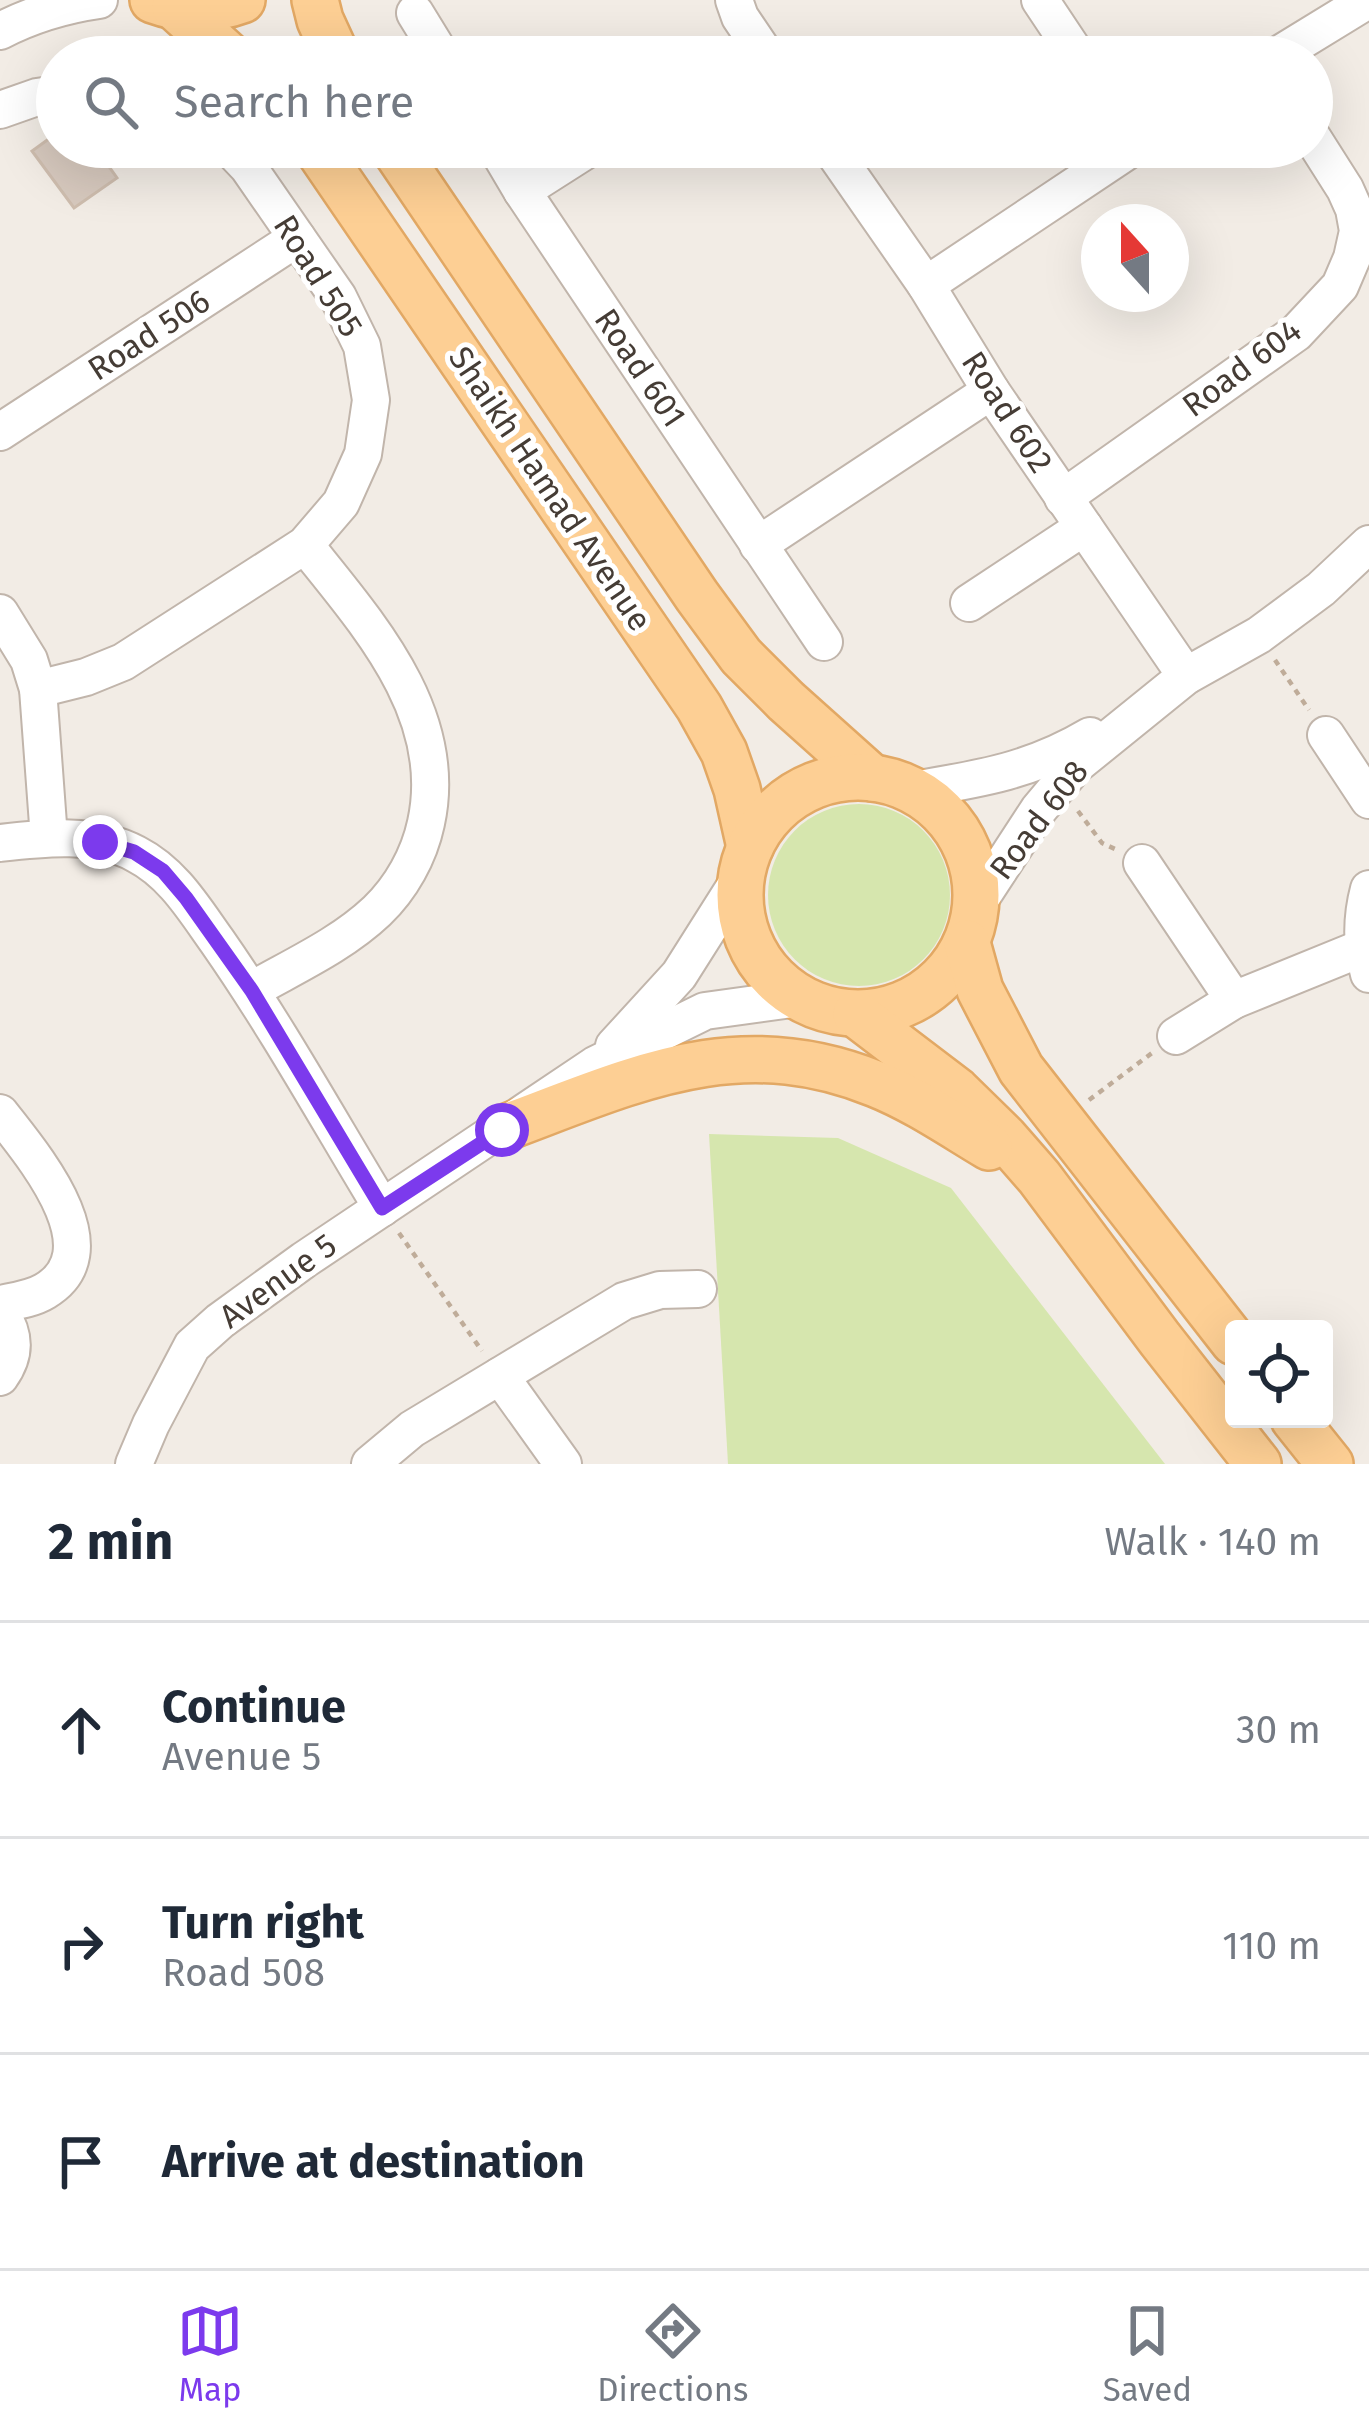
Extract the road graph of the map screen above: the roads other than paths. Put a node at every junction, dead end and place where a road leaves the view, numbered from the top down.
1 (99, 0) edge
2 (242, 0) edge
3 (316, 0) edge
4 (734, 0) edge
5 (1040, 0) edge
6 (1368, 0) edge
7 (164, 3) edge
8 (415, 13) dead end
9 (0, 31) edge
10 (204, 36) edge
11 (327, 36) edge
12 (429, 36) edge
13 (747, 36) edge
14 (1064, 36) edge
15 (1309, 36) edge
16 (36, 97) edge
17 (0, 110) edge
18 (249, 168) edge
19 (330, 168) edge
20 (407, 168) edge
21 (508, 168) edge
22 (558, 168) edge
23 (845, 168) edge
24 (1102, 168) edge
25 (1332, 168) edge
26 (522, 191) junction
27 (298, 238) junction
28 (926, 285) junction
29 (992, 391) junction
30 (0, 432) edge
31 (1074, 512) junction
32 (1369, 544) edge
33 (305, 545) junction
34 (758, 545) junction
35 (969, 603) dead end
36 (0, 613) edge
37 (824, 642) dead end
38 (1173, 685) junction
39 (38, 689) junction
40 (1326, 735) road end
41 (893, 784) junction
42 (1369, 800) edge
43 (50, 838) junction
44 (0, 843) edge
45 (745, 862) junction
46 (1142, 863) road end
47 (1369, 890) edge
48 (972, 923) junction
49 (1365, 961) edge
50 (252, 991) junction
51 (800, 998) junction
52 (1234, 1000) junction
53 (856, 1014) junction
54 (1176, 1036) road end
55 (595, 1065) junction
56 (0, 1113) edge
57 (502, 1130) junction
58 (1039, 1177) junction
59 (382, 1208) junction
60 (698, 1289) dead end
61 (0, 1308) edge
62 (1225, 1331) edge
63 (500, 1376) junction
64 (0, 1377) edge
65 (1301, 1428) edge
66 (134, 1464) edge
67 (370, 1464) edge
68 (563, 1464) edge
69 (1258, 1464) edge
70 (1330, 1464) edge

1 - 9 street
2 - 7 main road
3 - 11 main road
4 - 13 street
5 - 14 street
6 - 15 street
7 - 10 main road
8 - 12 street
16 - 17 street
18 - 27 street, Road 505
19 - 45 main road, Shaikh Hamad Avenue
20 - 41 main road, Shaikh Hamad Avenue
21 - 26 street, Road 601
22 - 26 street
23 - 28 street, Road 602
24 - 28 street
25 - 31 street, Road 604
26 - 34 street, Road 601
27 - 30 street, Road 506
27 - 33 street, Road 505
28 - 29 street, Road 602
29 - 31 street, Road 602
29 - 34 street
31 - 35 street, Road 604
31 - 38 street, Road 602
32 - 38 street, Road 608
33 - 39 street, Road 505
33 - 50 street
34 - 37 street, Road 601
36 - 39 street
38 - 41 street, Road 608
38 - 48 street, Road 608
39 - 43 street
40 - 42 street
41 - 45 main road
41 - 48 main road
43 - 44 street
43 - 50 street
45 - 51 main road
45 - 55 street, Avenue 5
46 - 52 street
47 - 49 street
48 - 53 main road
48 - 62 main road
49 - 52 street
50 - 59 street
51 - 53 main road
51 - 55 street, Avenue 5
52 - 54 street
53 - 58 main road
55 - 57 street, Avenue 5
56 - 61 street
57 - 58 main road
57 - 59 street, Avenue 5
58 - 69 main road
59 - 66 street, Avenue 5
60 - 63 street
61 - 64 street
63 - 67 street
63 - 68 street
65 - 70 main road

